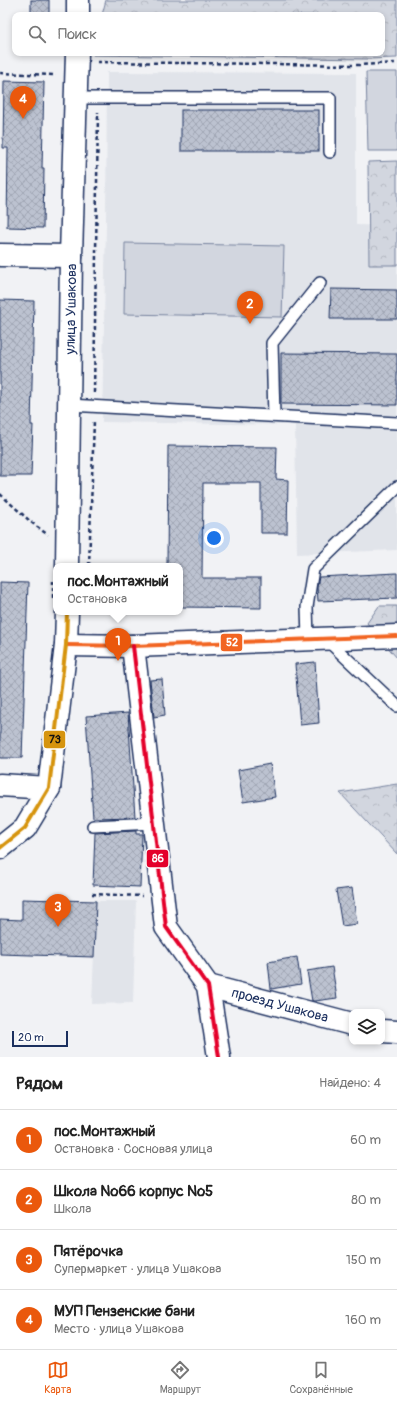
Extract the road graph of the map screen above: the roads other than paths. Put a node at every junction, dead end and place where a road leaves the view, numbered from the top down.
1 (78, 0) edge
2 (78, 12) edge
3 (77, 63) edge
4 (76, 98) junction
5 (330, 152) dead end
6 (0, 255) edge
7 (72, 256) junction
8 (320, 283) dead end
9 (69, 405) junction
10 (274, 416) junction
11 (397, 423) edge
12 (397, 487) edge
13 (67, 563) edge
14 (67, 615) edge
15 (397, 636) edge
16 (317, 639) junction
17 (66, 645) junction
18 (133, 646) junction
19 (397, 706) edge
20 (0, 785) edge
21 (49, 788) junction
22 (154, 823) junction
23 (93, 826) dead end
24 (0, 848) edge
25 (208, 986) junction
26 (349, 1023) edge
27 (385, 1031) edge
28 (397, 1032) edge
29 (219, 1057) edge

1 - 2 street
3 - 4 street, улица Ушакова
4 - 5 lane
4 - 7 street, улица Ушакова
6 - 7 street
7 - 9 street, улица Ушакова
8 - 10 lane
9 - 10 lane
9 - 13 street, улица Ушакова
10 - 11 lane
12 - 16 lane
14 - 17 street
15 - 16 street
16 - 18 street
16 - 19 lane
17 - 18 street
17 - 21 street
18 - 22 street
20 - 21 street
21 - 24 street
22 - 23 lane
22 - 25 street
25 - 26 street, проезд Ушакова
25 - 29 street
27 - 28 street

